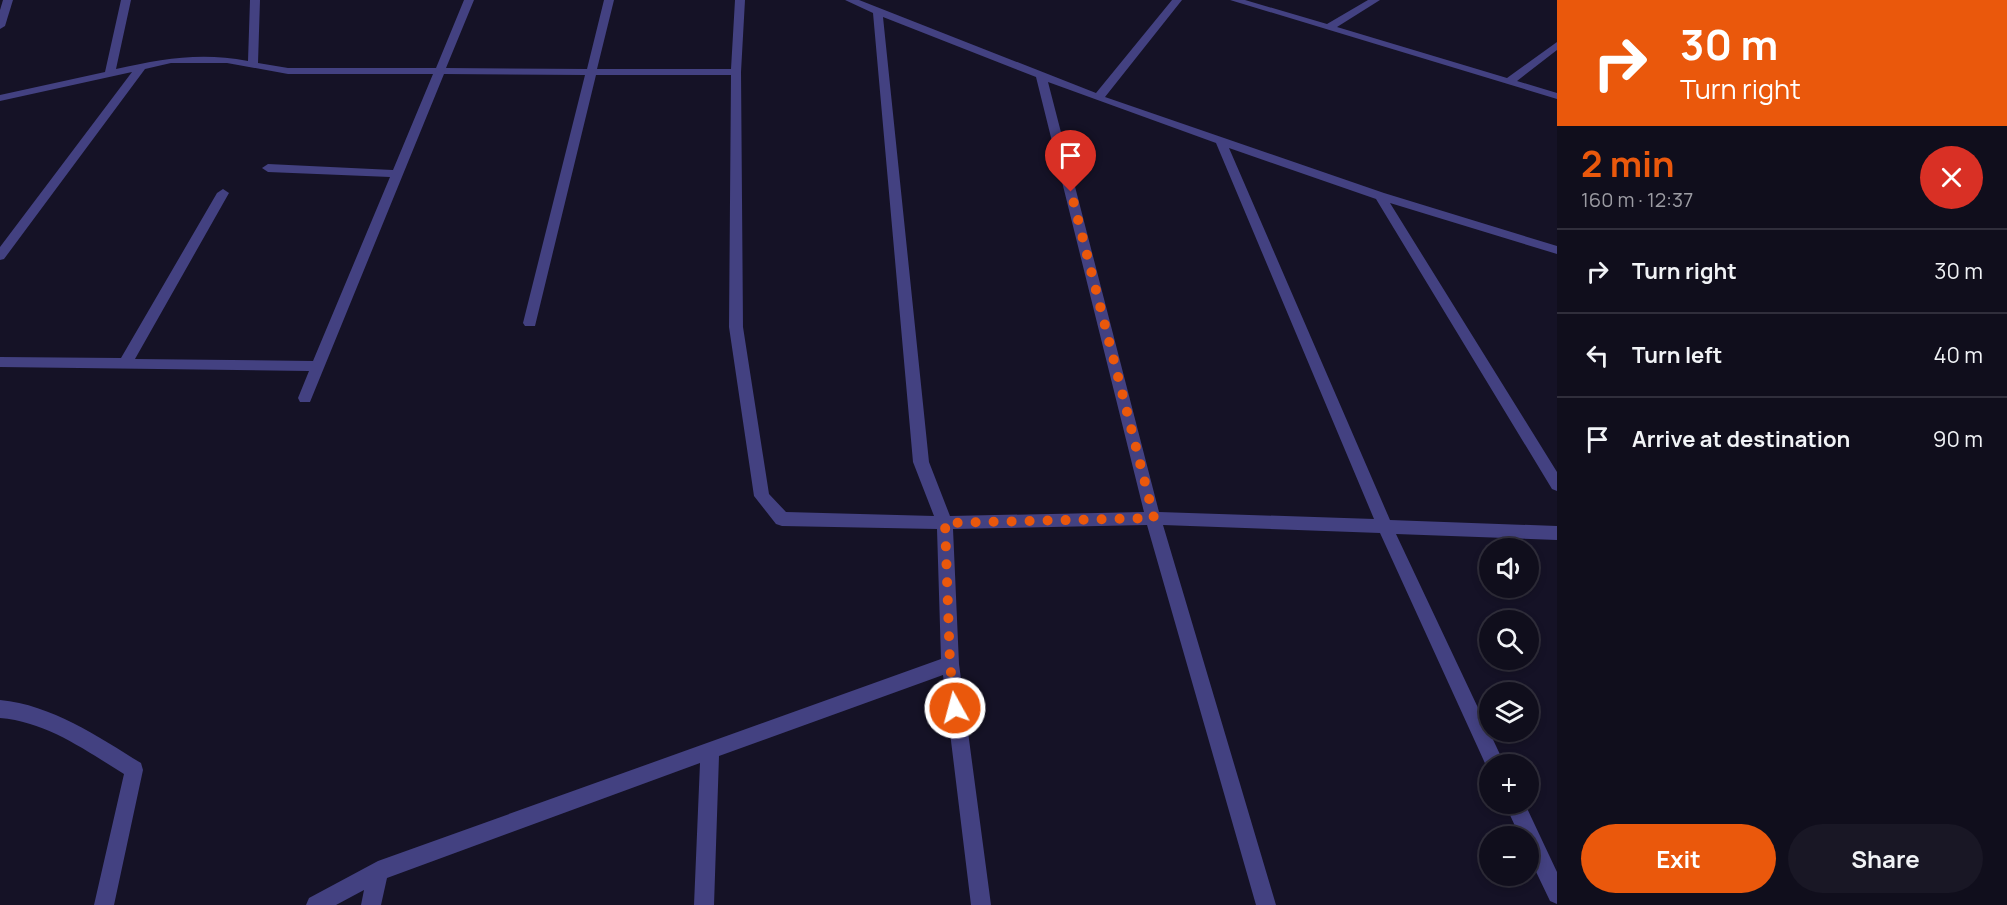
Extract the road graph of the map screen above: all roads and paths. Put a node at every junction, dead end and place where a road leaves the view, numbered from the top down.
1 (8, 0) edge
2 (126, 0) edge
3 (255, 0) edge
4 (469, 0) edge
5 (609, 0) edge
6 (740, 0) edge
7 (746, 0) edge
8 (850, 0) edge
9 (1176, 0) edge
10 (1235, 0) edge
11 (1374, 0) edge
12 (878, 13) junction
13 (0, 26) edge
14 (1328, 28) junction
15 (1557, 45) edge
16 (253, 65) junction
17 (141, 67) junction
18 (440, 71) junction
19 (592, 72) junction
20 (736, 72) junction
21 (109, 75) junction
22 (1041, 76) junction
23 (1508, 82) junction
24 (1557, 96) edge
25 (0, 98) edge
26 (1098, 98) junction
27 (1221, 141) junction
28 (268, 168) dead end
29 (398, 174) junction
30 (223, 194) dead end
31 (1380, 196) junction
32 (1557, 250) edge
33 (0, 256) edge
34 (530, 323) dead end
35 (0, 362) edge
36 (125, 363) junction
37 (318, 366) junction
38 (305, 398) dead end
39 (1557, 485) edge
40 (1154, 518) junction
41 (945, 523) junction
42 (1384, 525) junction
43 (1557, 533) edge
44 (950, 664) junction
45 (0, 709) edge
46 (710, 752) junction
47 (1491, 754) edge
48 (1520, 814) edge
49 (378, 870) junction
50 (1557, 894) edge
51 (104, 905) edge
52 (316, 905) edge
53 (371, 905) edge
54 (704, 905) edge
55 (981, 905) edge
56 (1266, 905) edge

1 - 13 street
2 - 21 street
3 - 16 street
4 - 18 street
5 - 19 street
6 - 7 street
6 - 20 street
8 - 12 street
9 - 26 street
10 - 14 street
11 - 14 street
12 - 22 street
12 - 41 street
14 - 23 street
15 - 23 street
16 - 17 street
16 - 18 street
17 - 21 street
17 - 33 street
18 - 19 street
18 - 29 street
19 - 20 street
19 - 34 street
20 - 41 street
21 - 25 street
22 - 26 street
22 - 40 street
23 - 24 street
26 - 27 street
27 - 31 street
27 - 42 street
28 - 29 street
29 - 37 street
30 - 36 street
31 - 32 street
31 - 39 street
35 - 36 street
36 - 37 street
37 - 38 street
40 - 41 street
40 - 42 street
40 - 56 street
41 - 44 street
42 - 43 street
42 - 47 street
44 - 46 street
44 - 55 street
45 - 51 street
46 - 49 street
46 - 54 street
48 - 50 street
49 - 52 street
49 - 53 street

